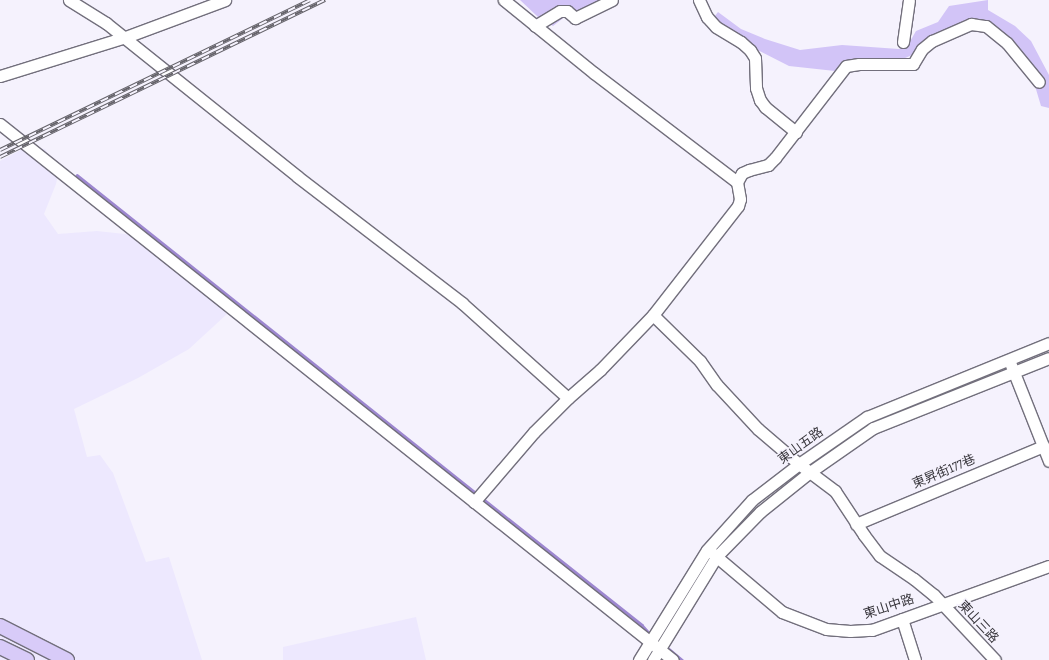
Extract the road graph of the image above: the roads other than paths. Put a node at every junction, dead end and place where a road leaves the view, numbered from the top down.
1 (69, 0) edge
2 (225, 0) edge
3 (504, 0) edge
4 (612, 0) edge
5 (699, 0) edge
6 (909, 0) edge
7 (536, 26) junction
8 (123, 38) junction
9 (903, 42) dead end
10 (0, 76) edge
11 (1038, 82) dead end
12 (0, 124) edge
13 (796, 132) junction
14 (737, 182) junction
15 (653, 315) junction
16 (1049, 343) edge
17 (1049, 358) edge
18 (1008, 359) junction
19 (1013, 371) junction
20 (568, 398) junction
21 (1043, 446) junction
22 (1049, 461) edge
23 (799, 464) junction
24 (810, 472) junction
25 (478, 497) junction
26 (856, 524) junction
27 (707, 550) junction
28 (716, 557) junction
29 (1049, 566) edge
30 (942, 604) junction
31 (902, 619) junction
32 (0, 626) edge
33 (650, 642) junction
34 (0, 647) edge
35 (659, 649) junction
36 (27, 660) edge
37 (67, 660) edge
38 (639, 660) edge
39 (653, 660) edge
40 (673, 660) edge
41 (915, 660) edge
42 (995, 660) edge

1 - 8 street
2 - 8 street
3 - 7 street
4 - 7 street
5 - 13 street
6 - 9 street
7 - 14 street
8 - 10 street
8 - 20 street
11 - 13 street
12 - 25 street
13 - 14 street
14 - 15 street
15 - 20 street
15 - 23 street
16 - 18 street, 東山五路
17 - 19 street, 東山五路
18 - 19 street
18 - 23 street, 東山五路
19 - 21 street
19 - 24 street, 東山五路
20 - 25 street
21 - 22 street
21 - 26 street, 東昇街177巷
23 - 24 street
23 - 27 street, 東山五路
24 - 26 street
24 - 28 street, 東山五路
25 - 33 street
26 - 30 street
27 - 28 street, 東山中路
27 - 33 street, 東山五路
28 - 31 street, 東山中路
28 - 35 street, 東山五路
29 - 30 street, 東山中路
30 - 31 street, 東山中路
30 - 42 street, 東山三路
31 - 41 street
32 - 37 main road
33 - 35 street
33 - 38 street, 東山五路
34 - 36 main road
35 - 39 street, 東山五路
35 - 40 street

